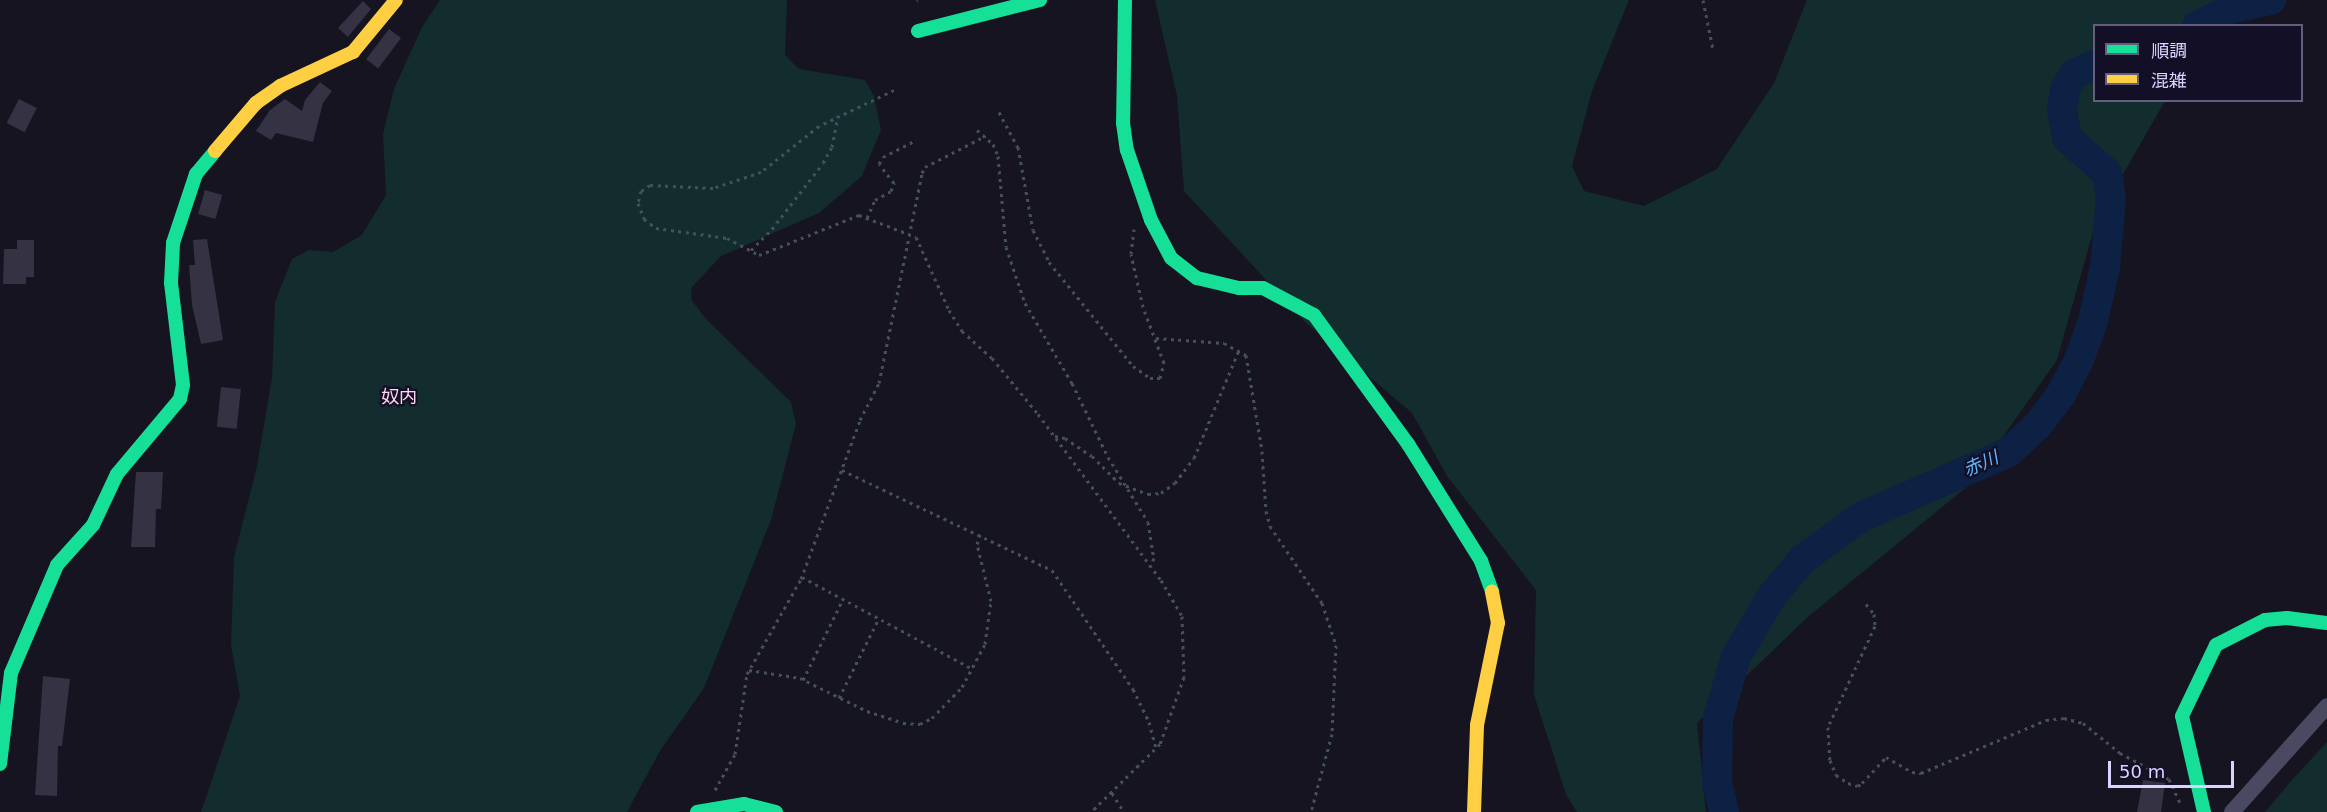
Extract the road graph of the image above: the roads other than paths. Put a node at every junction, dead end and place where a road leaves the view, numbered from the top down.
1 (396, 0) edge
2 (1040, 0) edge
3 (1125, 0) edge
4 (918, 31) dead end
5 (2327, 623) edge
6 (2327, 706) edge
7 (0, 764) edge
8 (700, 811) edge
9 (776, 812) edge
10 (1474, 812) edge
11 (2204, 812) edge
12 (2232, 812) edge

1 - 7 street
2 - 4 street
3 - 10 street
5 - 11 street
6 - 12 street
8 - 9 street

